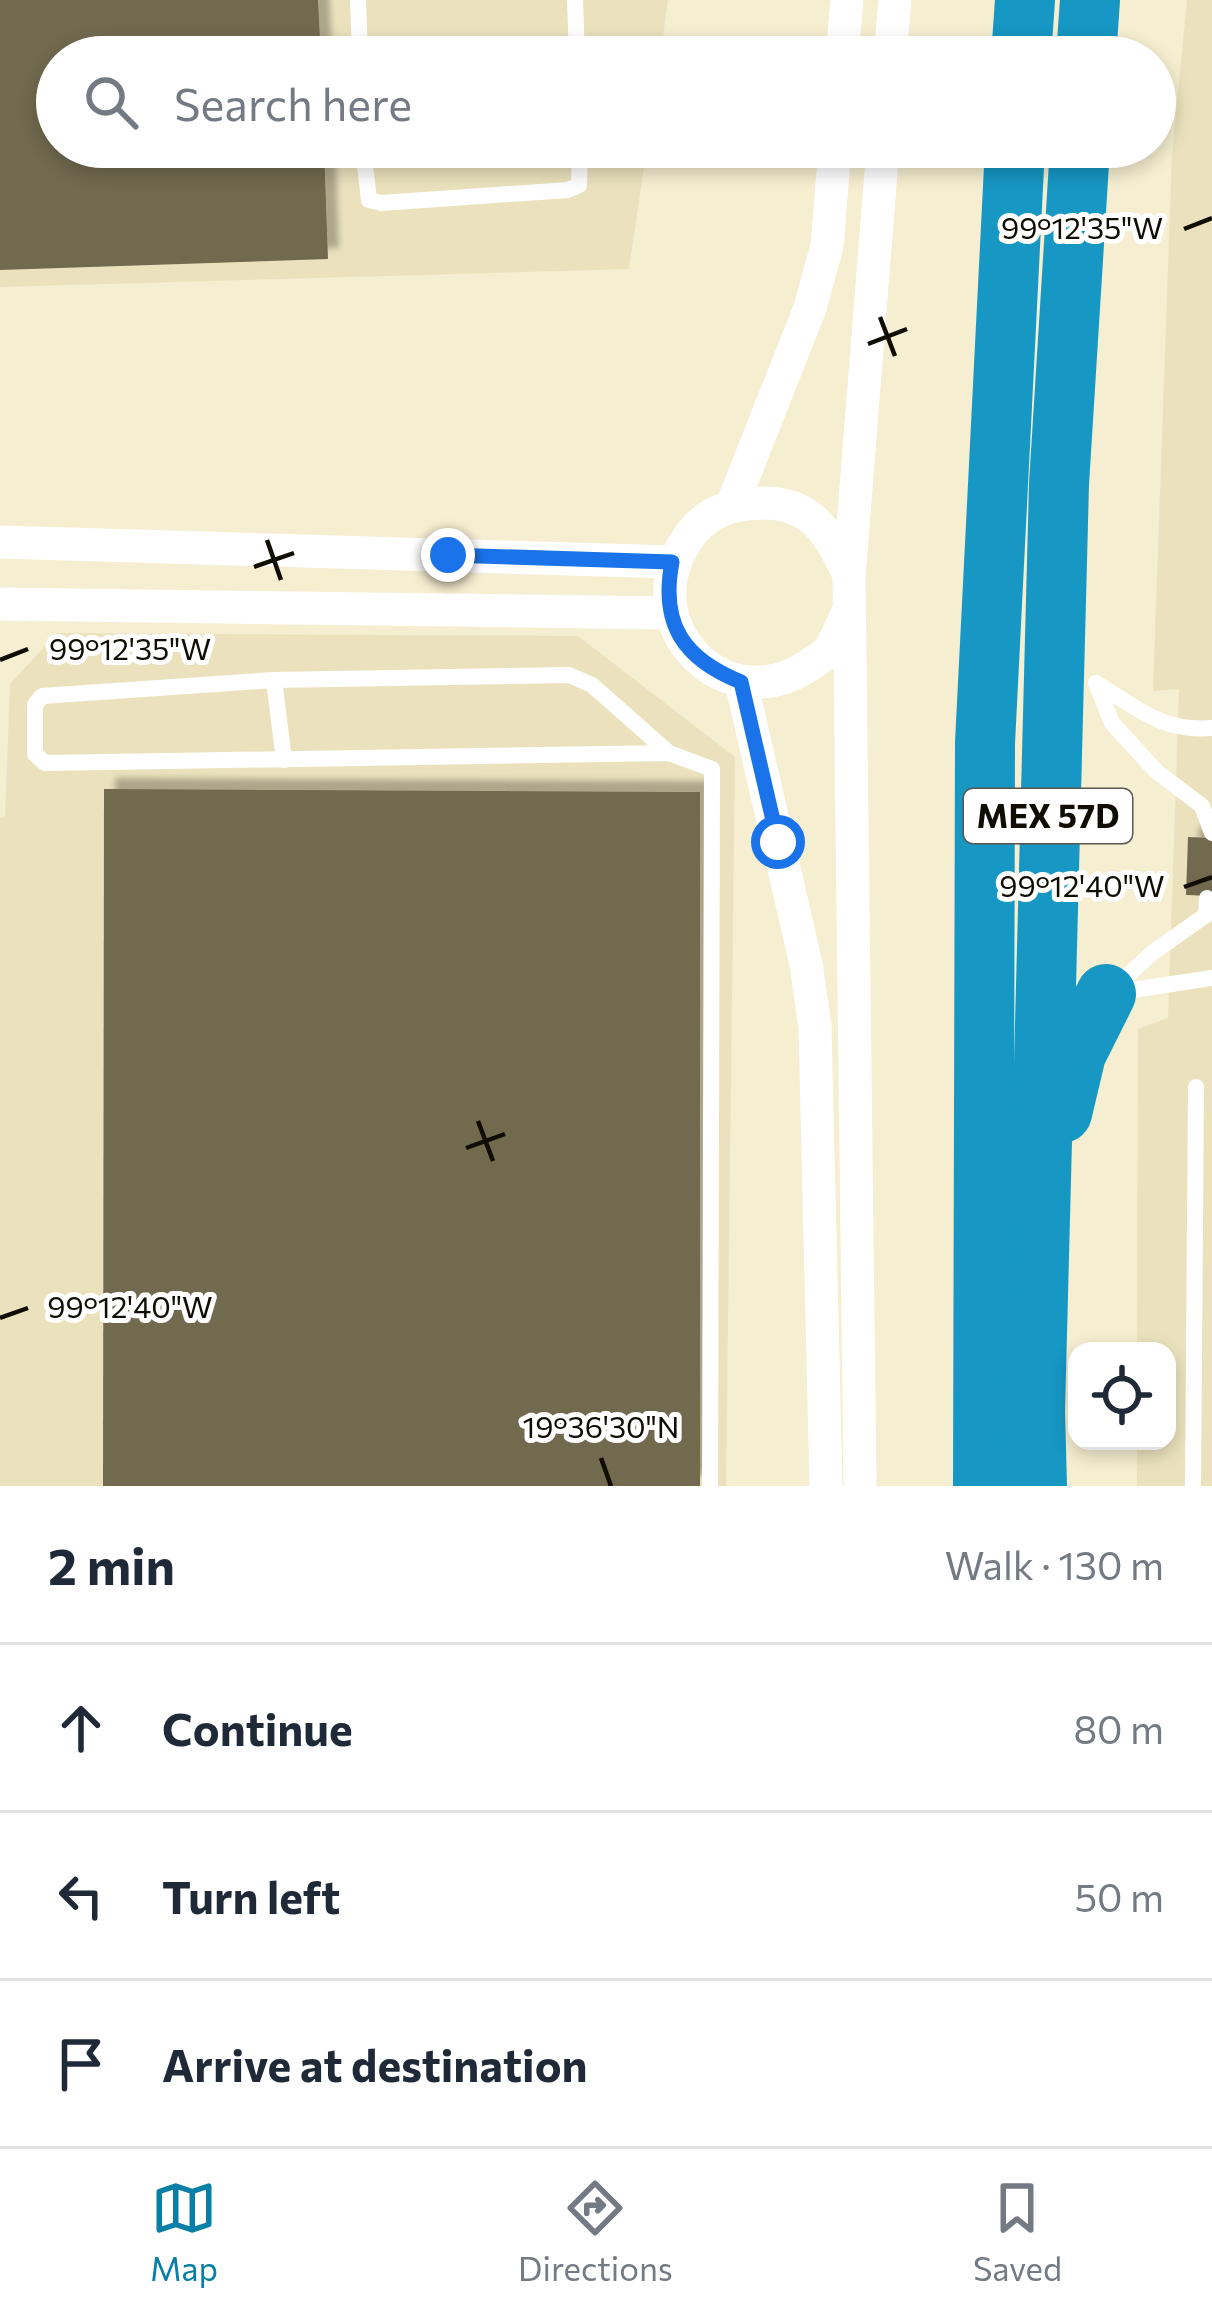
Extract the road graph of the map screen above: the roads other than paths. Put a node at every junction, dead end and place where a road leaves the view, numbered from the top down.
1 (358, 0) edge
2 (575, 0) edge
3 (847, 0) edge
4 (895, 0) edge
5 (1025, 0) edge
6 (1090, 0) edge
7 (359, 36) edge
8 (576, 36) edge
9 (844, 36) edge
10 (892, 36) edge
11 (1022, 36) edge
12 (1087, 36) edge
13 (364, 168) edge
14 (579, 168) edge
15 (833, 168) edge
16 (881, 168) edge
17 (1014, 168) edge
18 (1079, 168) edge
19 (1059, 484) junction
20 (733, 502) junction
21 (0, 542) edge
22 (672, 562) junction
23 (849, 593) junction
24 (2, 612) edge
25 (670, 613) junction
26 (274, 680) junction
27 (741, 682) junction
28 (1096, 683) junction
29 (1212, 728) edge
30 (669, 753) junction
31 (284, 760) junction
32 (1212, 833) edge
33 (1207, 898) dead end
34 (1212, 978) edge
35 (1106, 994) junction
36 (1196, 1087) dead end
37 (1035, 1411) junction
38 (710, 1486) edge
39 (826, 1486) edge
40 (860, 1486) edge
41 (983, 1486) edge
42 (1037, 1486) edge
43 (1192, 1486) edge

1 - 7 lane
2 - 8 lane
3 - 9 street
4 - 10 street
5 - 11 highway
6 - 12 highway
13 - 14 lane
15 - 20 street
16 - 23 street
17 - 41 highway, MEX 57D
18 - 19 highway, MEX 57D
19 - 28 highway
19 - 37 highway, MEX 57D
20 - 22 street
20 - 23 street
21 - 22 street
22 - 25 street
23 - 27 street
23 - 40 street
24 - 25 street
25 - 27 street
26 - 30 lane
26 - 31 lane
26 - 31 lane
27 - 39 street
28 - 29 lane
28 - 32 lane
30 - 31 lane
30 - 38 lane
33 - 35 lane
34 - 35 lane
35 - 37 highway
36 - 43 lane
37 - 42 highway, MEX 57D

